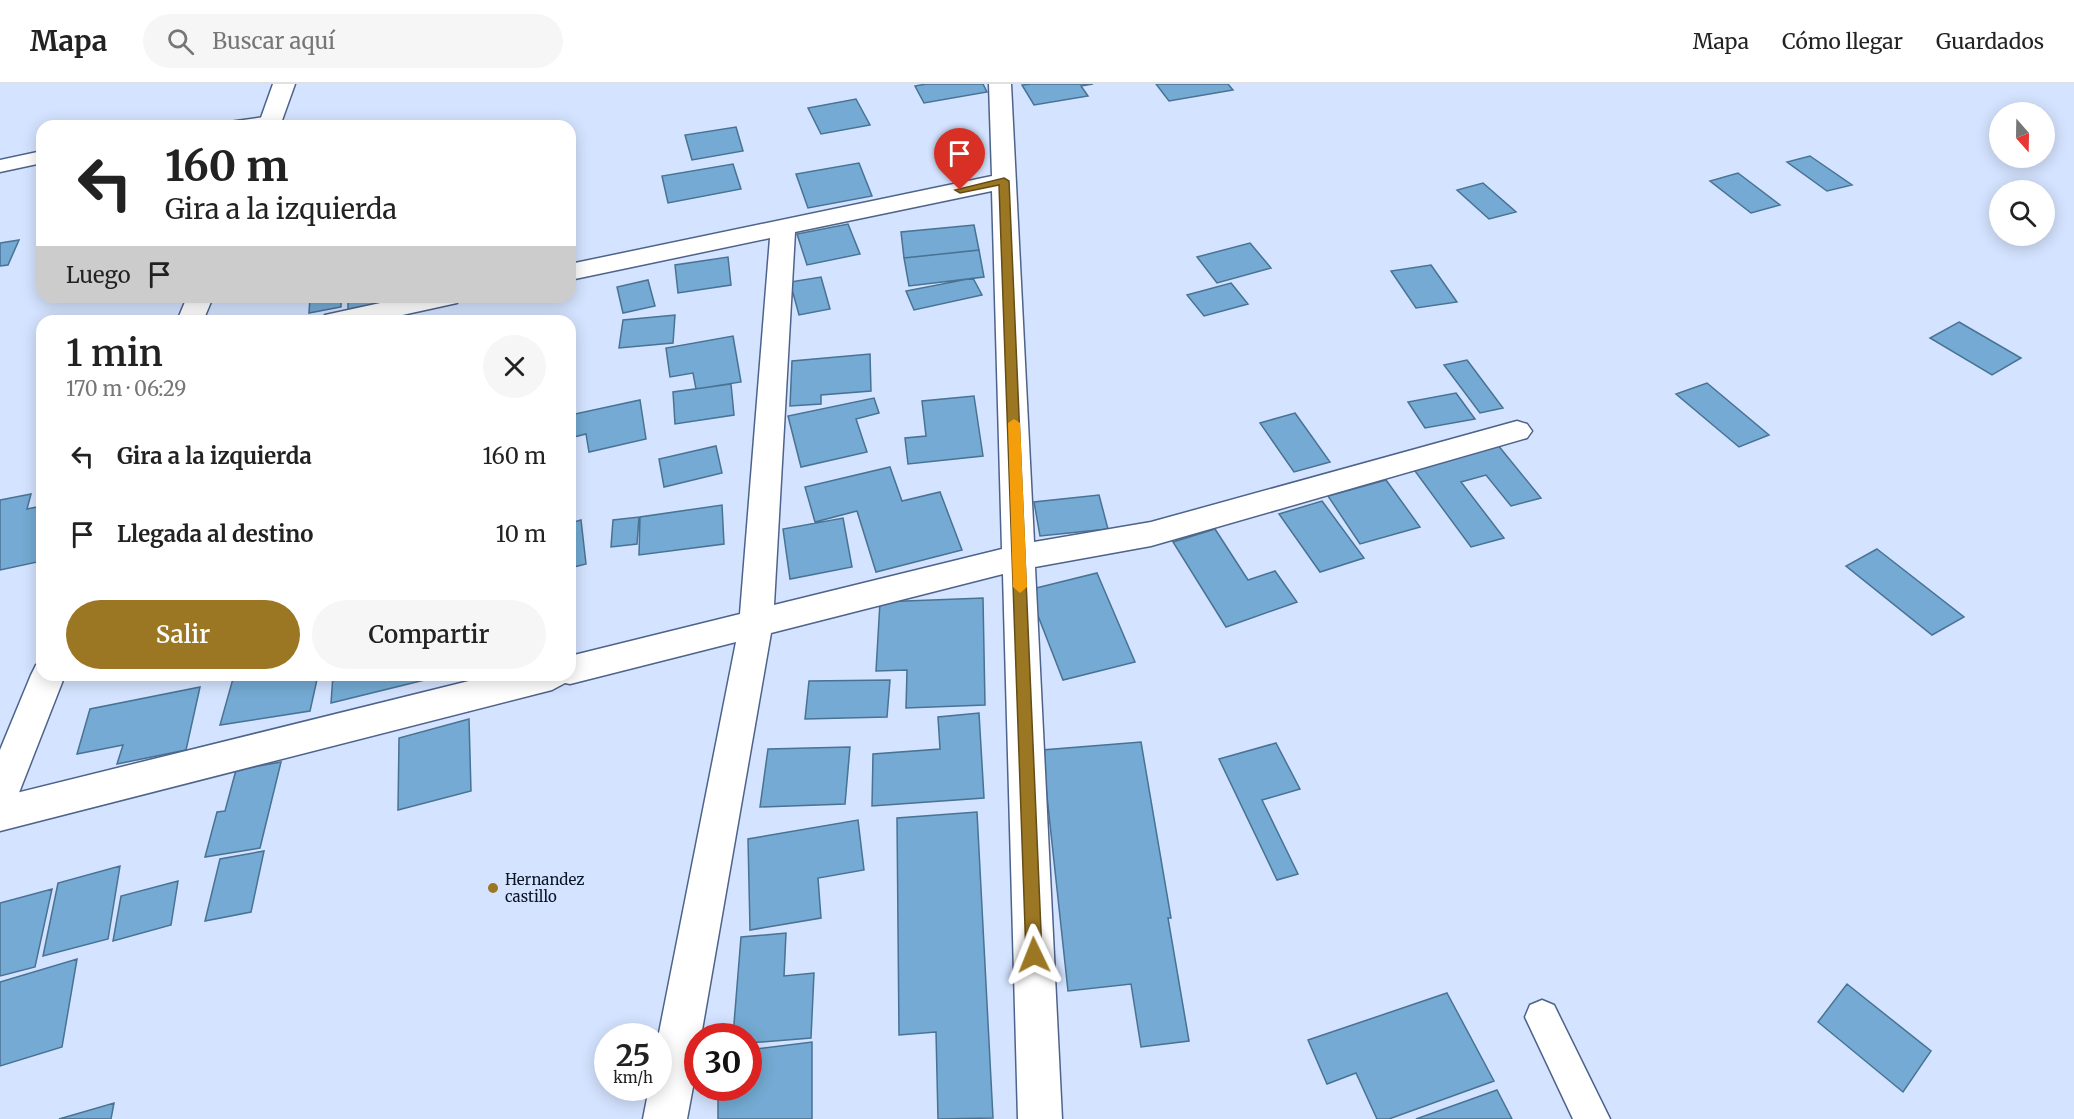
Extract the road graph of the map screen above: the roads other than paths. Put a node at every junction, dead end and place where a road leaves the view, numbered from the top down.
1 (284, 84) edge
2 (1000, 84) edge
3 (271, 120) edge
4 (36, 158) edge
5 (0, 166) edge
6 (1004, 181) junction
7 (783, 227) junction
8 (576, 271) edge
9 (420, 303) edge
10 (362, 315) edge
11 (1517, 431) dead end
12 (1019, 556) junction
13 (756, 624) junction
14 (576, 669) edge
15 (46, 681) edge
16 (528, 681) edge
17 (0, 796) edge
18 (0, 814) edge
19 (1542, 1017) dead end
20 (665, 1119) edge
21 (1040, 1119) edge
22 (1592, 1119) edge

1 - 3 street
2 - 6 street
4 - 5 street
6 - 7 street
6 - 12 street
7 - 8 street
7 - 13 street
9 - 10 street
11 - 12 street
12 - 13 street
12 - 21 street
13 - 14 street
13 - 20 street
15 - 17 street
16 - 18 street
19 - 22 street

